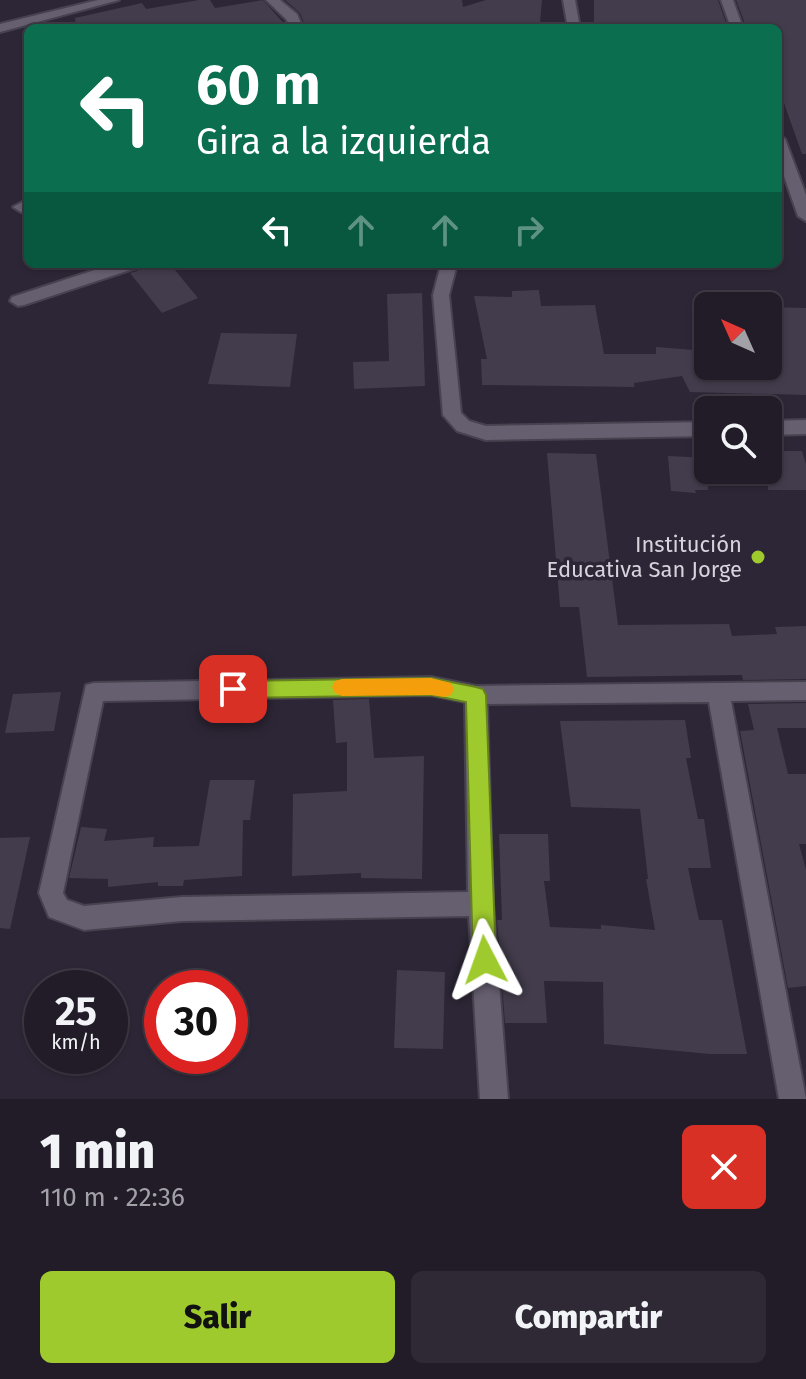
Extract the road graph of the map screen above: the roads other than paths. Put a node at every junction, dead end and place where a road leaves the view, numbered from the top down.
1 (113, 0) edge
2 (272, 0) edge
3 (569, 0) edge
4 (727, 0) edge
5 (295, 24) edge
6 (573, 24) edge
7 (736, 24) edge
8 (0, 28) edge
9 (782, 150) edge
10 (806, 216) edge
11 (118, 268) edge
12 (448, 268) edge
13 (18, 301) dead end
14 (806, 427) edge
15 (782, 428) edge
16 (694, 429) edge
17 (806, 691) edge
18 (718, 692) junction
19 (476, 695) junction
20 (481, 904) junction
21 (494, 1099) edge
22 (793, 1099) edge

1 - 8 street
2 - 5 street
3 - 6 street
4 - 7 street
9 - 10 street
11 - 13 street
12 - 16 street
14 - 15 street
17 - 18 street
18 - 19 street
18 - 22 street
19 - 20 street
19 - 20 street
20 - 21 street

